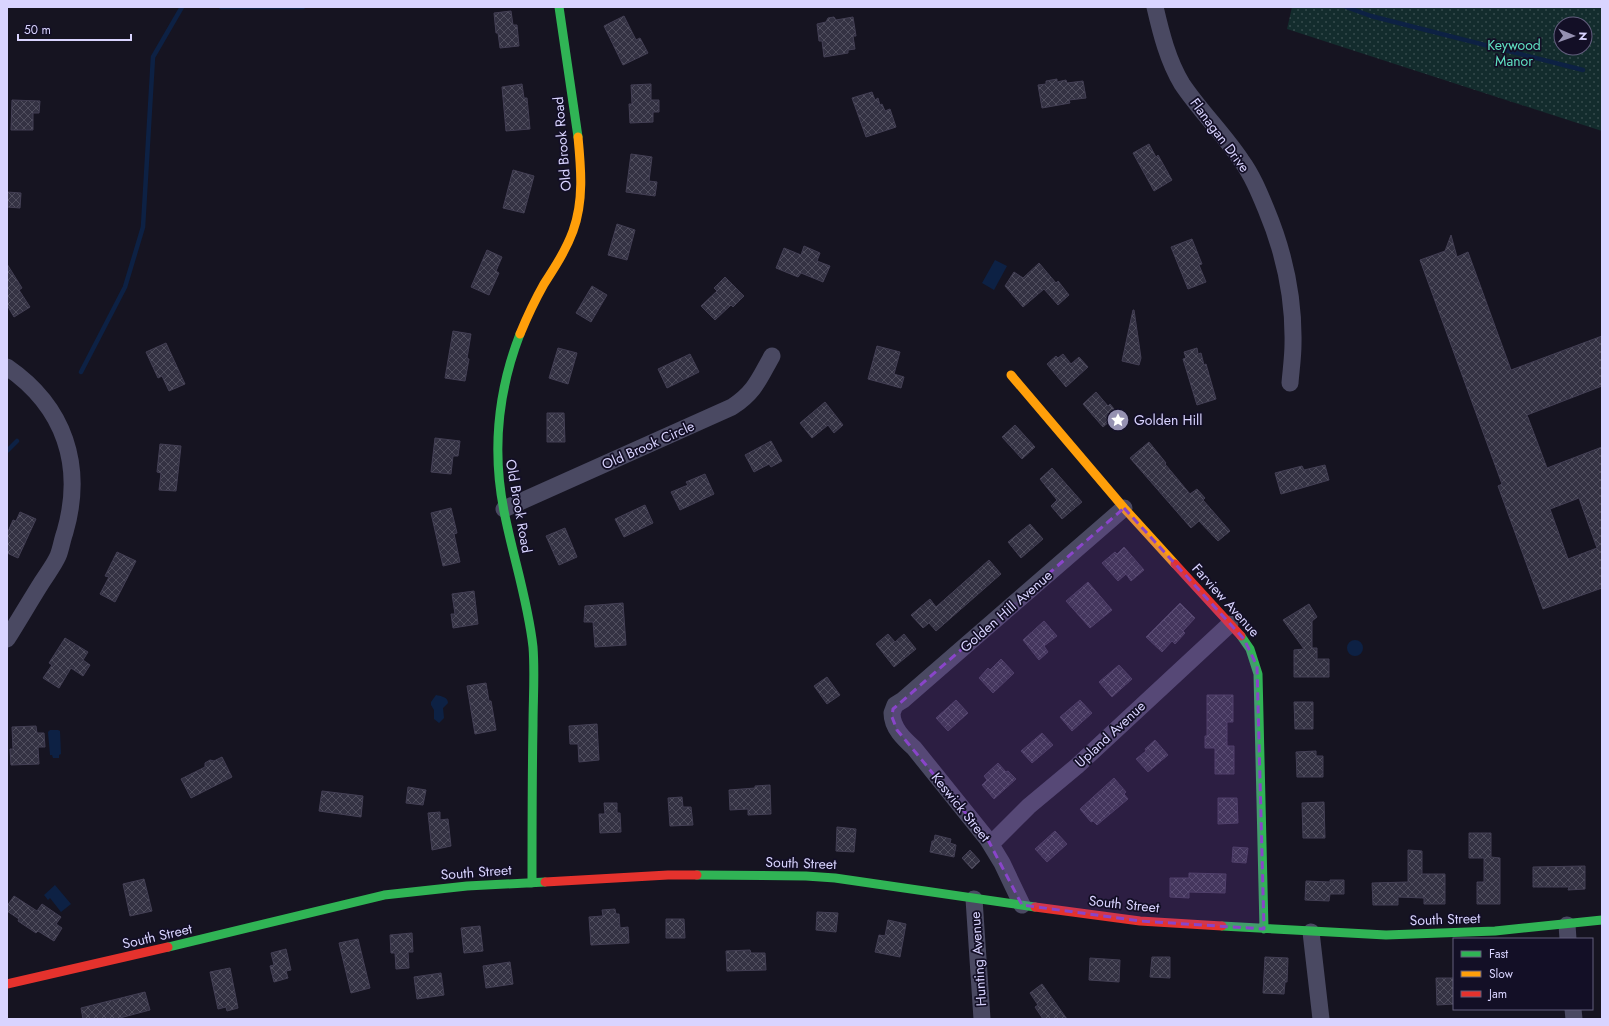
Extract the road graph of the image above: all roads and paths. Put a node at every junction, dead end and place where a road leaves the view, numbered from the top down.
1 (559, 7) edge
2 (1155, 7) edge
3 (772, 356) dead end
4 (7, 367) edge
5 (1011, 375) dead end
6 (1290, 383) dead end
7 (1124, 508) junction
8 (504, 509) junction
9 (1230, 624) junction
10 (7, 640) edge
11 (892, 715) joint
12 (991, 844) junction
13 (532, 883) junction
14 (974, 899) junction
15 (1022, 905) junction
16 (1602, 920) edge
17 (1264, 929) junction
18 (1312, 932) junction
19 (1568, 932) edge
20 (7, 984) edge
21 (982, 1019) edge
22 (1321, 1019) edge

1 - 8 street, Old Brook Road
2 - 6 street, Flanagan Drive
3 - 8 street, Old Brook Circle
4 - 10 street
5 - 7 street, Farview Avenue
7 - 9 street, Farview Avenue
7 - 11 street, Golden Hill Avenue
8 - 13 street, Old Brook Road
9 - 12 street, Upland Avenue
9 - 17 street, Farview Avenue
11 - 12 street, Keswick Street
12 - 15 street, Keswick Street
13 - 14 street, South Street
13 - 20 street, South Street
14 - 15 street, South Street
14 - 21 street, Hunting Avenue
15 - 17 street, South Street
16 - 19 street, South Street
17 - 18 street, South Street
18 - 19 street, South Street
18 - 22 street

